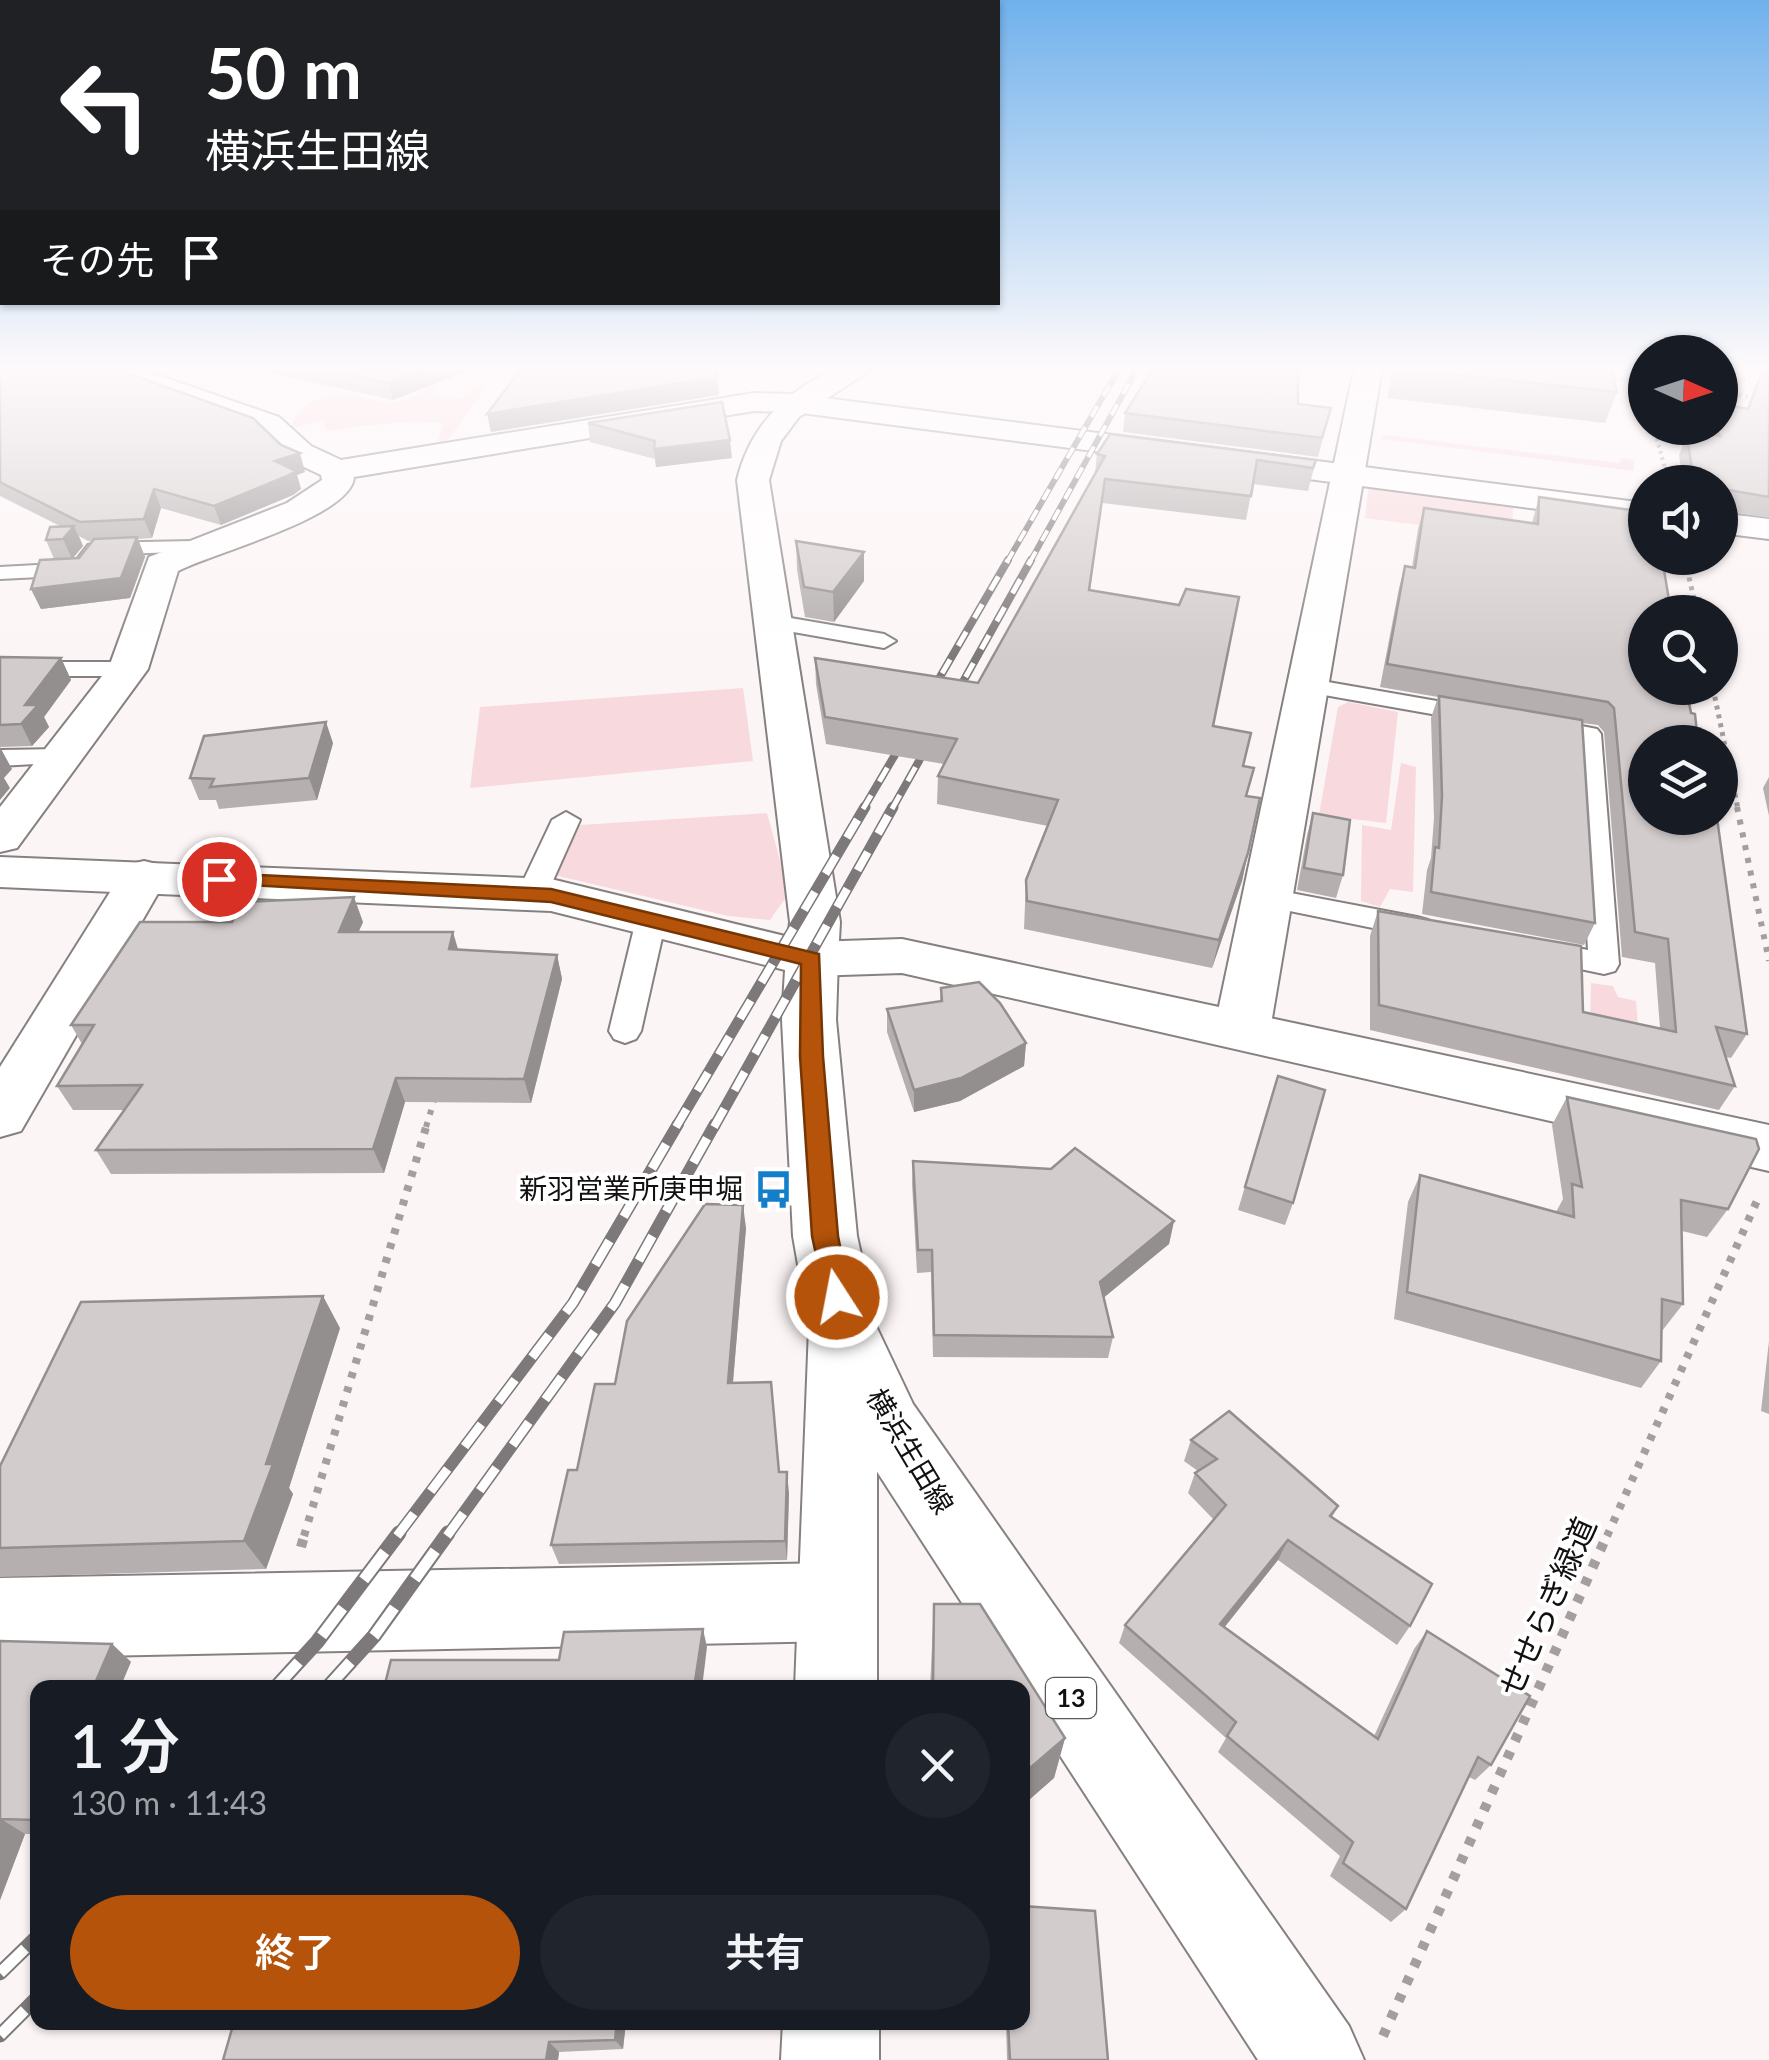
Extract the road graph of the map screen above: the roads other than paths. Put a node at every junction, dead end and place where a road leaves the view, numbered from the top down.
1 (326, 465) edge
2 (367, 465) edge
3 (755, 465) edge
4 (1277, 465) edge
5 (1348, 465) edge
6 (337, 470) junction
7 (1346, 474) junction
8 (1628, 511) edge
9 (1738, 525) edge
10 (1769, 529) edge
11 (192, 547) junction
12 (0, 573) edge
13 (773, 622) junction
14 (884, 641) dead end
15 (0, 670) edge
16 (128, 670) junction
17 (1306, 685) junction
18 (0, 758) edge
19 (61, 758) junction
20 (566, 820) dead end
21 (0, 838) edge
22 (0, 872) edge
23 (144, 876) junction
24 (532, 894) junction
25 (1264, 897) junction
26 (651, 920) junction
27 (1453, 934) edge
28 (1510, 945) edge
29 (812, 960) junction
30 (624, 1030) dead end
31 (1242, 1030) junction
32 (0, 1116) edge
33 (1769, 1148) edge
34 (843, 1328) junction
35 (838, 1602) junction
36 (0, 1618) edge
37 (836, 1680) edge
38 (831, 2030) edge
39 (1348, 2051) edge
40 (830, 2060) edge

1 - 6 street
2 - 6 street
3 - 13 street, 横浜生田線
4 - 7 street
5 - 7 street
6 - 11 street
7 - 8 street
7 - 17 street
9 - 10 street
11 - 12 lane
11 - 16 street
13 - 14 lane
13 - 29 street, 横浜生田線
15 - 16 lane
16 - 19 street
17 - 25 street
17 - 28 lane
18 - 19 lane
19 - 21 street
20 - 24 lane
22 - 23 street
23 - 24 street
23 - 32 street
24 - 26 street
25 - 27 lane
25 - 31 street
26 - 29 street
26 - 30 lane
29 - 31 street
29 - 34 street, 横浜生田線 / 13
31 - 33 street
34 - 35 street
34 - 39 street, 横浜生田線 / 13
35 - 36 street
35 - 37 street
38 - 40 street

